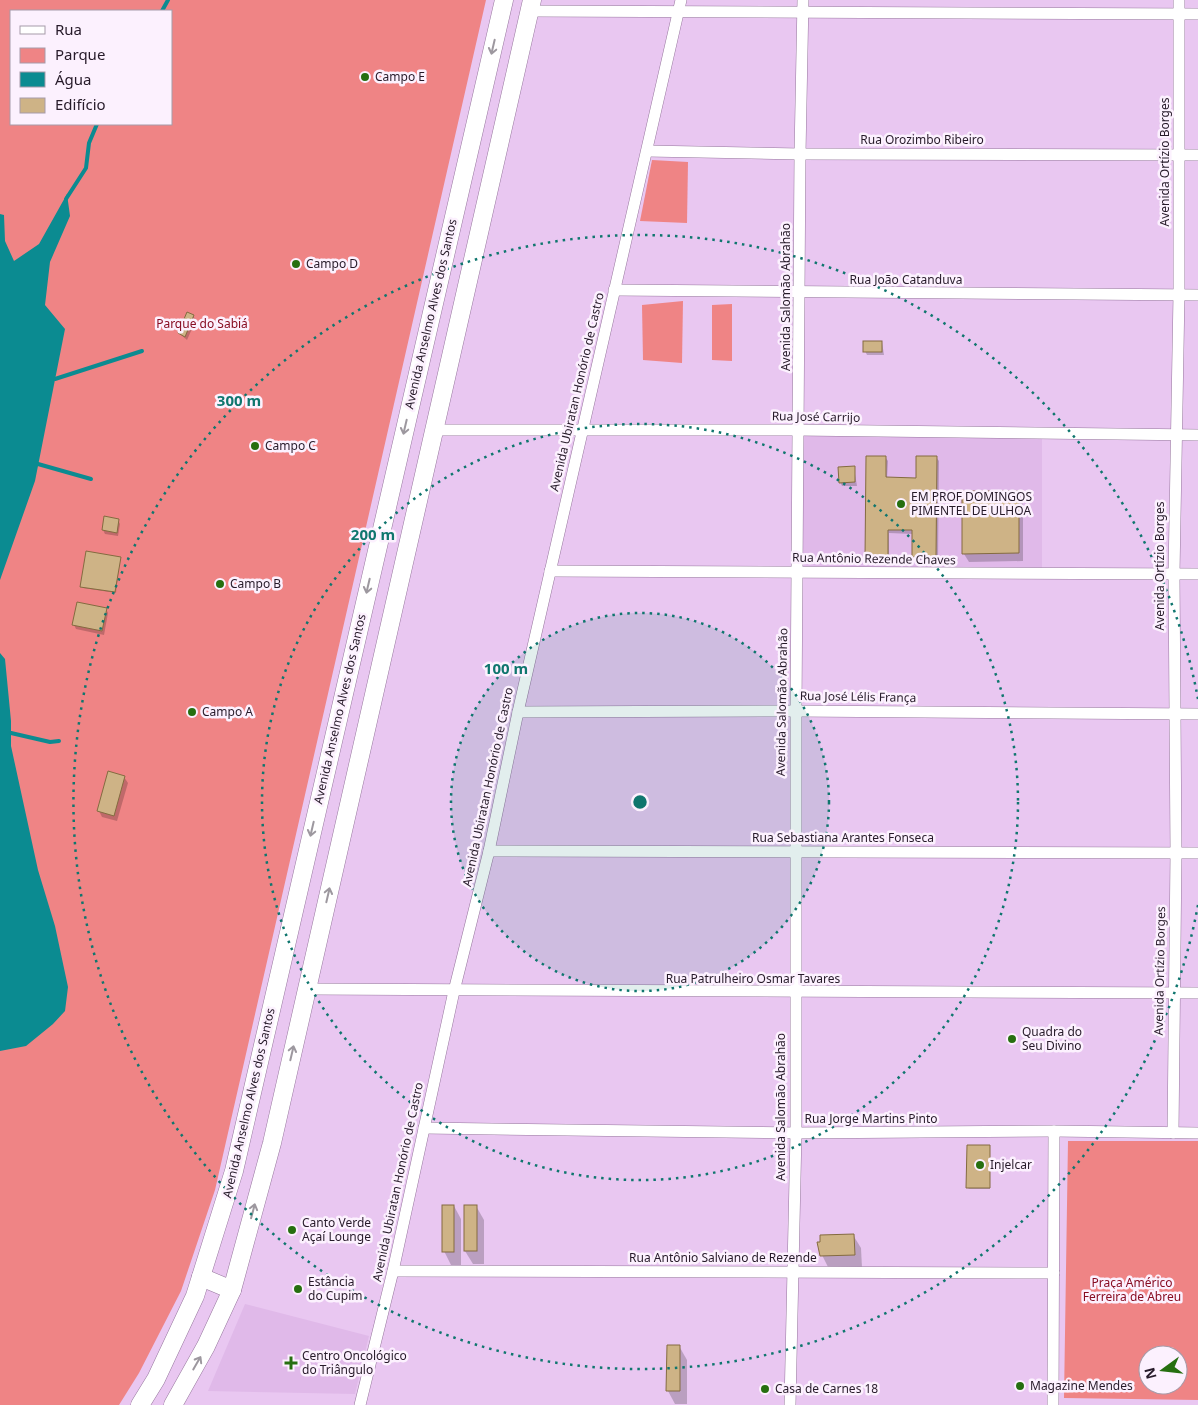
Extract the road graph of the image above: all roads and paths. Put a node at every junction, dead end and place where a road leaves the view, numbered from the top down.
1 (504, 0) edge
2 (1179, 0) edge
3 (680, 5) edge
4 (530, 6) edge
5 (804, 6) edge
6 (1179, 14) junction
7 (1198, 14) edge
8 (647, 151) junction
9 (800, 154) junction
10 (1179, 154) junction
11 (1198, 155) edge
12 (459, 194) junction
13 (484, 207) junction
14 (448, 238) junction
15 (475, 246) junction
16 (614, 290) junction
17 (800, 293) junction
18 (1179, 294) junction
19 (1198, 295) edge
20 (433, 430) junction
21 (582, 430) junction
22 (798, 430) junction
23 (1176, 435) junction
24 (1198, 435) edge
25 (550, 572) junction
26 (797, 572) junction
27 (1174, 574) junction
28 (1198, 574) edge
29 (796, 710) junction
30 (518, 712) junction
31 (1174, 714) junction
32 (1198, 714) edge
33 (489, 851) junction
34 (795, 852) junction
35 (1176, 853) junction
36 (1198, 853) edge
37 (307, 989) junction
38 (454, 991) junction
39 (794, 993) junction
40 (1174, 993) junction
41 (1198, 993) edge
42 (424, 1128) junction
43 (1054, 1131) junction
44 (796, 1133) junction
45 (1173, 1133) junction
46 (1198, 1133) edge
47 (393, 1271) junction
48 (793, 1272) junction
49 (1054, 1273) junction
50 (201, 1277) junction
51 (232, 1290) junction
52 (140, 1405) edge
53 (172, 1405) edge
54 (360, 1405) edge
55 (790, 1405) edge
56 (1053, 1405) edge

1 -> 12 main road, Avenida Anselmo Alves dos Santos
2 - 6 street, Avenida Ortízio Borges
3 - 4 street
3 - 5 street
3 - 8 street, Avenida Ubiratan Honório de Castro
4 - 13 main road
5 - 6 street
5 - 9 street, Avenida Salomão Abrahão
6 - 7 street
6 - 10 street, Avenida Ortízio Borges
8 - 9 street, Rua Orozimbo Ribeiro
8 - 16 street, Avenida Ubiratan Honório de Castro
9 - 10 street, Rua Orozimbo Ribeiro
9 - 17 street, Avenida Salomão Abrahão
10 - 11 street, Rua Orozimbo Ribeiro
10 - 18 street, Avenida Ortízio Borges
12 - 13 main road
12 - 14 main road, Avenida Anselmo Alves dos Santos
13 - 15 main road
14 - 15 main road
14 -> 50 main road, Avenida Anselmo Alves dos Santos
15 - 20 main road
16 - 17 street, Rua João Catanduva
16 - 21 street, Avenida Ubiratan Honório de Castro
17 - 18 street, Rua João Catanduva
17 - 22 street, Avenida Salomão Abrahão
18 - 19 street, Rua João Catanduva
18 - 23 street, Avenida Ortízio Borges
20 - 21 street, Rua José Carrijo
37 -> 20 main road
21 - 22 street, Rua José Carrijo
21 - 25 street, Avenida Ubiratan Honório de Castro
22 - 23 street, Rua José Carrijo
22 - 26 street, Avenida Salomão Abrahão
23 - 24 street, Rua José Carrijo
23 - 27 street, Avenida Ortízio Borges
25 - 26 street, Rua Antônio Rezende Chaves
25 - 30 street, Avenida Ubiratan Honório de Castro
26 - 27 street, Rua Antônio Rezende Chaves
26 - 29 street, Avenida Salomão Abrahão
27 - 28 street, Rua Antônio Rezende Chaves
27 - 31 street, Avenida Ortízio Borges
29 - 30 street, Rua José Lélis França
29 - 31 street, Rua José Lélis França
29 - 34 street, Avenida Salomão Abrahão
30 - 33 street, Avenida Ubiratan Honório de Castro
31 - 32 street, Rua José Lélis França
31 - 35 street, Avenida Ortízio Borges
33 - 34 street, Rua Sebastiana Arantes Fonseca
33 - 38 street, Avenida Ubiratan Honório de Castro
34 - 35 street, Rua Sebastiana Arantes Fonseca
34 - 39 street, Avenida Salomão Abrahão
35 - 36 street, Rua Sebastiana Arantes Fonseca
35 - 40 street, Avenida Ortízio Borges
37 - 38 street, Rua Patrulheiro Osmar Tavares
51 -> 37 main road
38 - 39 street, Rua Patrulheiro Osmar Tavares
38 - 42 street, Avenida Ubiratan Honório de Castro
39 - 40 street, Rua Patrulheiro Osmar Tavares
39 - 44 street, Avenida Salomão Abrahão
40 - 41 street, Rua Patrulheiro Osmar Tavares
40 - 45 street, Avenida Ortízio Borges
42 - 44 street, Rua Jorge Martins Pinto
42 - 47 street, Avenida Ubiratan Honório de Castro
43 - 44 street, Rua Jorge Martins Pinto
43 - 45 street, Rua Jorge Martins Pinto
43 - 49 street
44 - 48 street, Avenida Salomão Abrahão
45 - 46 street, Rua Jorge Martins Pinto
47 - 48 street, Rua Antônio Salviano de Rezende
47 - 54 street, Avenida Ubiratan Honório de Castro
48 - 49 street, Rua Antônio Salviano de Rezende
48 - 55 street, Avenida Salomão Abrahão
49 - 56 street
50 - 51 main road
50 - 52 main road, Avenida Anselmo Alves dos Santos
53 -> 51 main road

